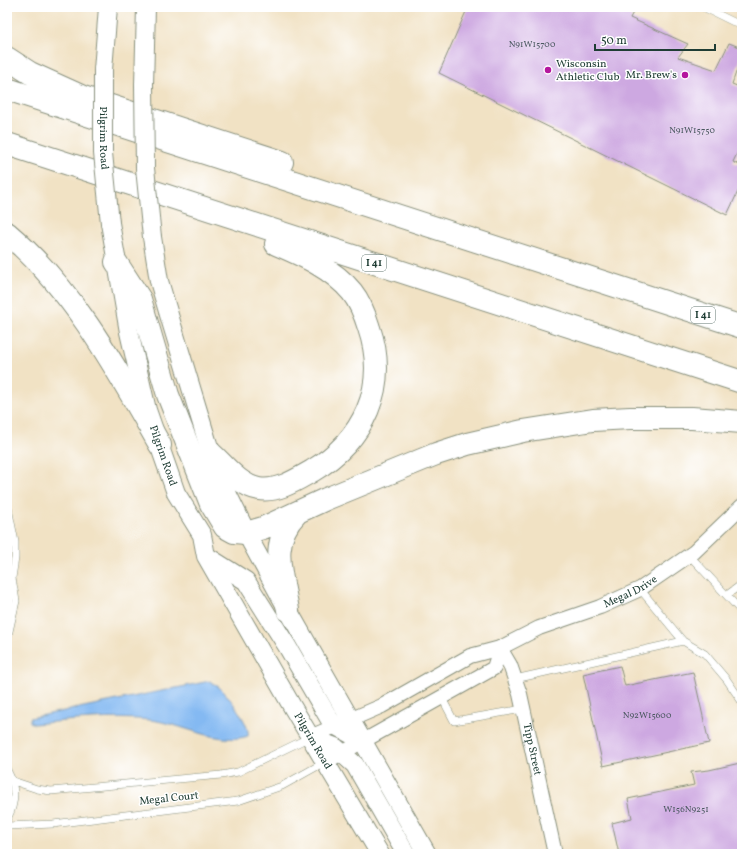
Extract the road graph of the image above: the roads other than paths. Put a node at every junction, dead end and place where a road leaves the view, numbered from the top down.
1 (108, 7) edge
2 (146, 7) edge
3 (708, 8) edge
4 (742, 26) edge
5 (7, 58) edge
6 (7, 88) edge
7 (7, 144) edge
8 (7, 157) edge
9 (7, 233) edge
10 (116, 262) junction
11 (664, 302) junction
12 (742, 327) edge
13 (742, 382) edge
14 (742, 422) edge
15 (160, 445) junction
16 (211, 453) junction
17 (7, 503) edge
18 (742, 506) edge
19 (297, 513) junction
20 (246, 533) junction
21 (206, 556) junction
22 (690, 556) junction
23 (12, 578) junction
24 (742, 584) edge
25 (7, 585) edge
26 (640, 589) junction
27 (727, 595) junction
28 (288, 610) junction
29 (742, 612) edge
30 (7, 640) edge
31 (683, 641) junction
32 (500, 648) junction
33 (516, 680) junction
34 (442, 698) junction
35 (742, 702) edge
36 (523, 709) junction
37 (343, 723) junction
38 (310, 737) junction
39 (363, 741) junction
40 (343, 752) junction
41 (325, 762) junction
42 (7, 770) edge
43 (13, 781) junction
44 (7, 819) edge
45 (7, 826) edge
46 (380, 854) edge
47 (406, 854) edge
48 (427, 854) edge
49 (555, 854) edge

1 - 10 street, Pilgrim Road, bridge
2 - 16 street, bridge
3 - 4 lane
5 - 11 highway
6 - 11 highway, I 41
7 - 13 highway, I 41
8 - 16 highway
9 - 15 highway
10 - 15 street, Pilgrim Road
10 - 20 highway
11 - 12 highway, I 41
14 - 19 highway
15 - 21 street, Pilgrim Road
16 - 20 street
17 - 23 lane
18 - 22 street, Megal Drive
19 - 20 highway
19 - 28 highway
20 - 28 street
21 - 37 street
21 - 38 street, Pilgrim Road
22 - 26 street, Megal Drive
22 - 27 lane
23 - 25 lane
23 - 30 lane
24 - 27 lane
26 - 31 lane
26 - 32 street, Megal Drive
27 - 29 lane
28 - 37 street
31 - 33 lane
31 - 35 lane
32 - 33 street, Tipp Street
32 - 34 street
32 - 37 street, Megal Drive
33 - 36 street, Tipp Street
34 - 36 lane
34 - 39 street
36 - 49 street, Tipp Street
37 - 38 street, Megal Drive
37 - 39 street
38 - 40 street
38 - 41 street, Pilgrim Road
38 - 43 lane, Megal Court
39 - 40 street
39 - 48 street
40 - 41 street
40 - 47 street
41 - 45 lane, Megal Court
41 - 46 street, Pilgrim Road
42 - 43 lane
43 - 44 lane

